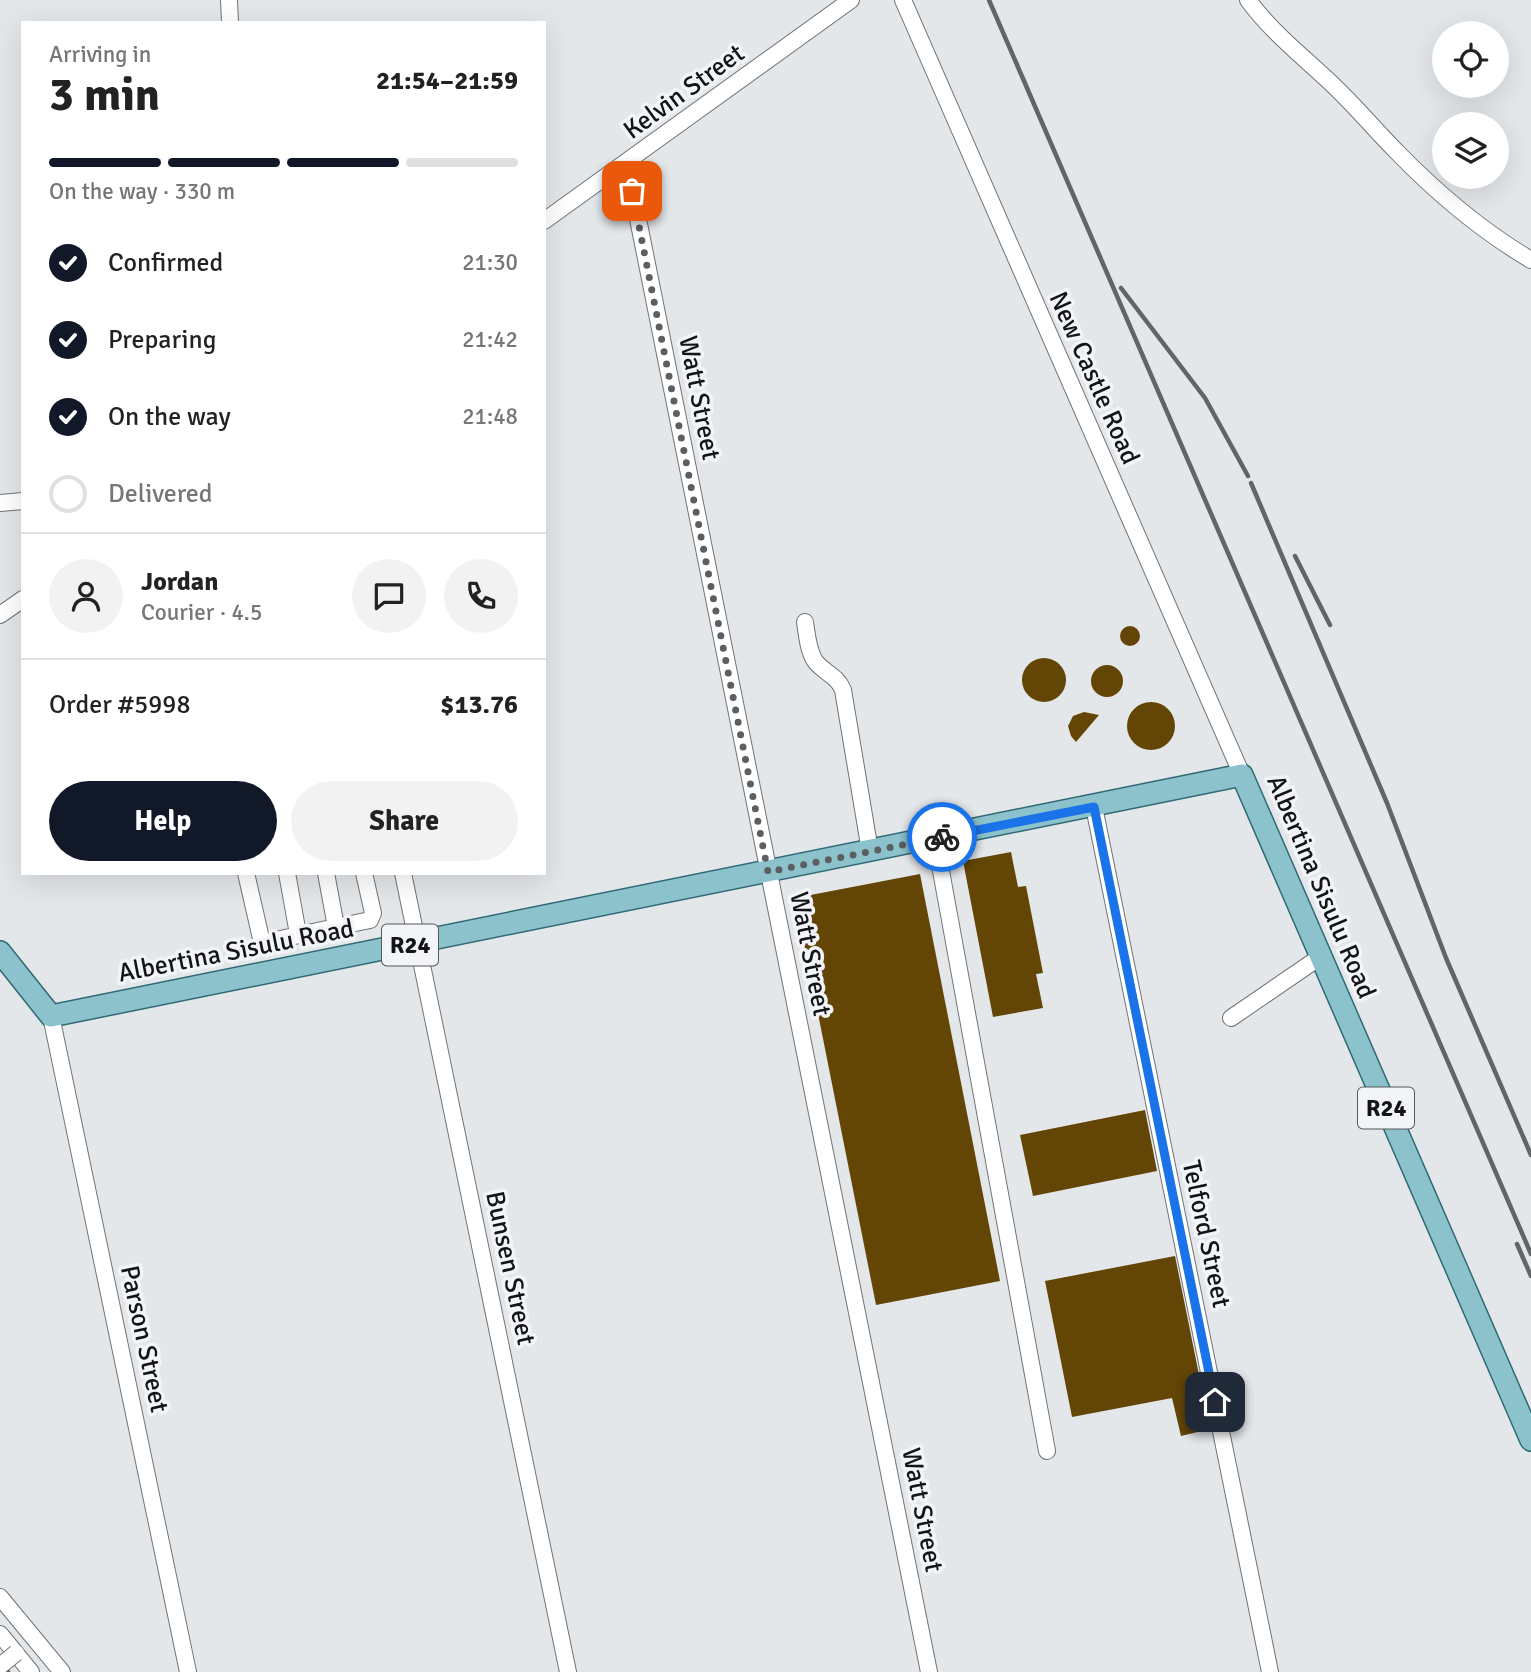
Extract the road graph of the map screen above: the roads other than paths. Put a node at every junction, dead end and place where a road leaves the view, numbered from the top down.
1 (229, 0) edge
2 (851, 0) edge
3 (903, 0) edge
4 (1248, 0) edge
5 (230, 21) edge
6 (626, 164) junction
7 (546, 220) edge
8 (1531, 260) edge
9 (21, 501) edge
10 (0, 503) edge
11 (21, 600) edge
12 (0, 615) edge
13 (805, 622) dead end
14 (1242, 775) junction
15 (1094, 807) junction
16 (936, 838) junction
17 (870, 852) junction
18 (768, 872) junction
19 (246, 875) edge
20 (286, 875) edge
21 (326, 875) edge
22 (364, 875) edge
23 (403, 875) edge
24 (336, 927) junction
25 (298, 934) junction
26 (417, 944) junction
27 (0, 952) edge
28 (1320, 957) junction
29 (51, 1016) junction
30 (1231, 1018) dead end
31 (1531, 1440) edge
32 (1047, 1451) dead end
33 (0, 1597) edge
34 (0, 1634) edge
35 (0, 1665) edge
36 (23, 1666) edge
37 (62, 1672) edge
38 (188, 1672) edge
39 (568, 1672) edge
40 (929, 1672) edge
41 (1270, 1672) edge

1 - 5 street
2 - 6 street, Kelvin Street
3 - 14 street, New Castle Road
4 - 8 street
6 - 7 street, Kelvin Street
6 - 18 street, Watt Street
9 - 10 street
11 - 12 street
13 - 17 street
14 - 15 main road, Albertina Sisulu Road / R24
14 - 28 main road, Albertina Sisulu Road / R24
15 - 16 main road, Albertina Sisulu Road / R24
15 - 41 street, Telford Street
16 - 17 main road, Albertina Sisulu Road / R24
16 - 32 street
17 - 18 main road, Albertina Sisulu Road / R24
18 - 26 main road, Albertina Sisulu Road / R24
18 - 40 street, Watt Street
19 - 25 street
20 - 25 street
21 - 24 street
22 - 24 street
23 - 26 street, Bunsen Street
24 - 25 street
26 - 29 main road, Albertina Sisulu Road / R24
26 - 39 street, Bunsen Street
27 - 29 main road
28 - 30 street
28 - 31 main road, Albertina Sisulu Road / R24
29 - 38 street, Parson Street
33 - 37 street
34 - 36 street
35 - 36 street, bridge

